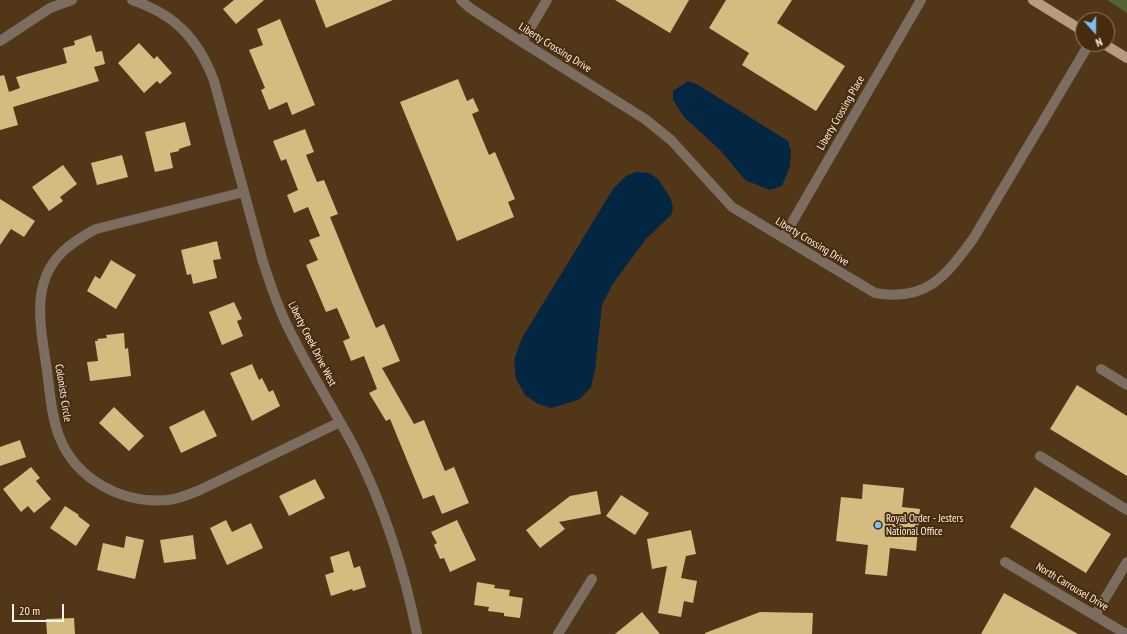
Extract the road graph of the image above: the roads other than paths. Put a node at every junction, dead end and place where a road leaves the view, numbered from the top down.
1 (72, 0) edge
2 (132, 0) edge
3 (462, 0) edge
4 (547, 0) edge
5 (920, 0) edge
6 (1033, 0) edge
7 (1075, 26) edge
8 (0, 41) edge
9 (522, 42) junction
10 (1115, 51) edge
11 (1084, 52) edge
12 (1127, 58) edge
13 (244, 192) junction
14 (783, 238) junction
15 (1101, 369) dead end
16 (1127, 385) edge
17 (340, 422) junction
18 (1040, 456) dead end
19 (1127, 510) edge
20 (1005, 562) dead end
21 (1127, 562) edge
22 (592, 579) dead end
23 (1095, 615) junction
24 (1121, 633) edge
25 (417, 634) edge
26 (558, 634) edge

1 - 8 street
2 - 13 street, Liberty Creek Drive West
3 - 9 street, Liberty Crossing Drive
4 - 9 street
5 - 14 street, Liberty Crossing Place
6 - 7 main road
9 - 14 street, Liberty Crossing Drive
10 - 12 main road
11 - 14 street, Liberty Crossing Drive
13 - 17 street, Liberty Creek Drive West
13 - 17 street, Colonists Circle
15 - 16 street
17 - 25 street, Liberty Creek Drive West
18 - 19 street
20 - 23 street, North Carrousel Drive
21 - 23 street
22 - 26 street
23 - 24 street, North Carrousel Drive

